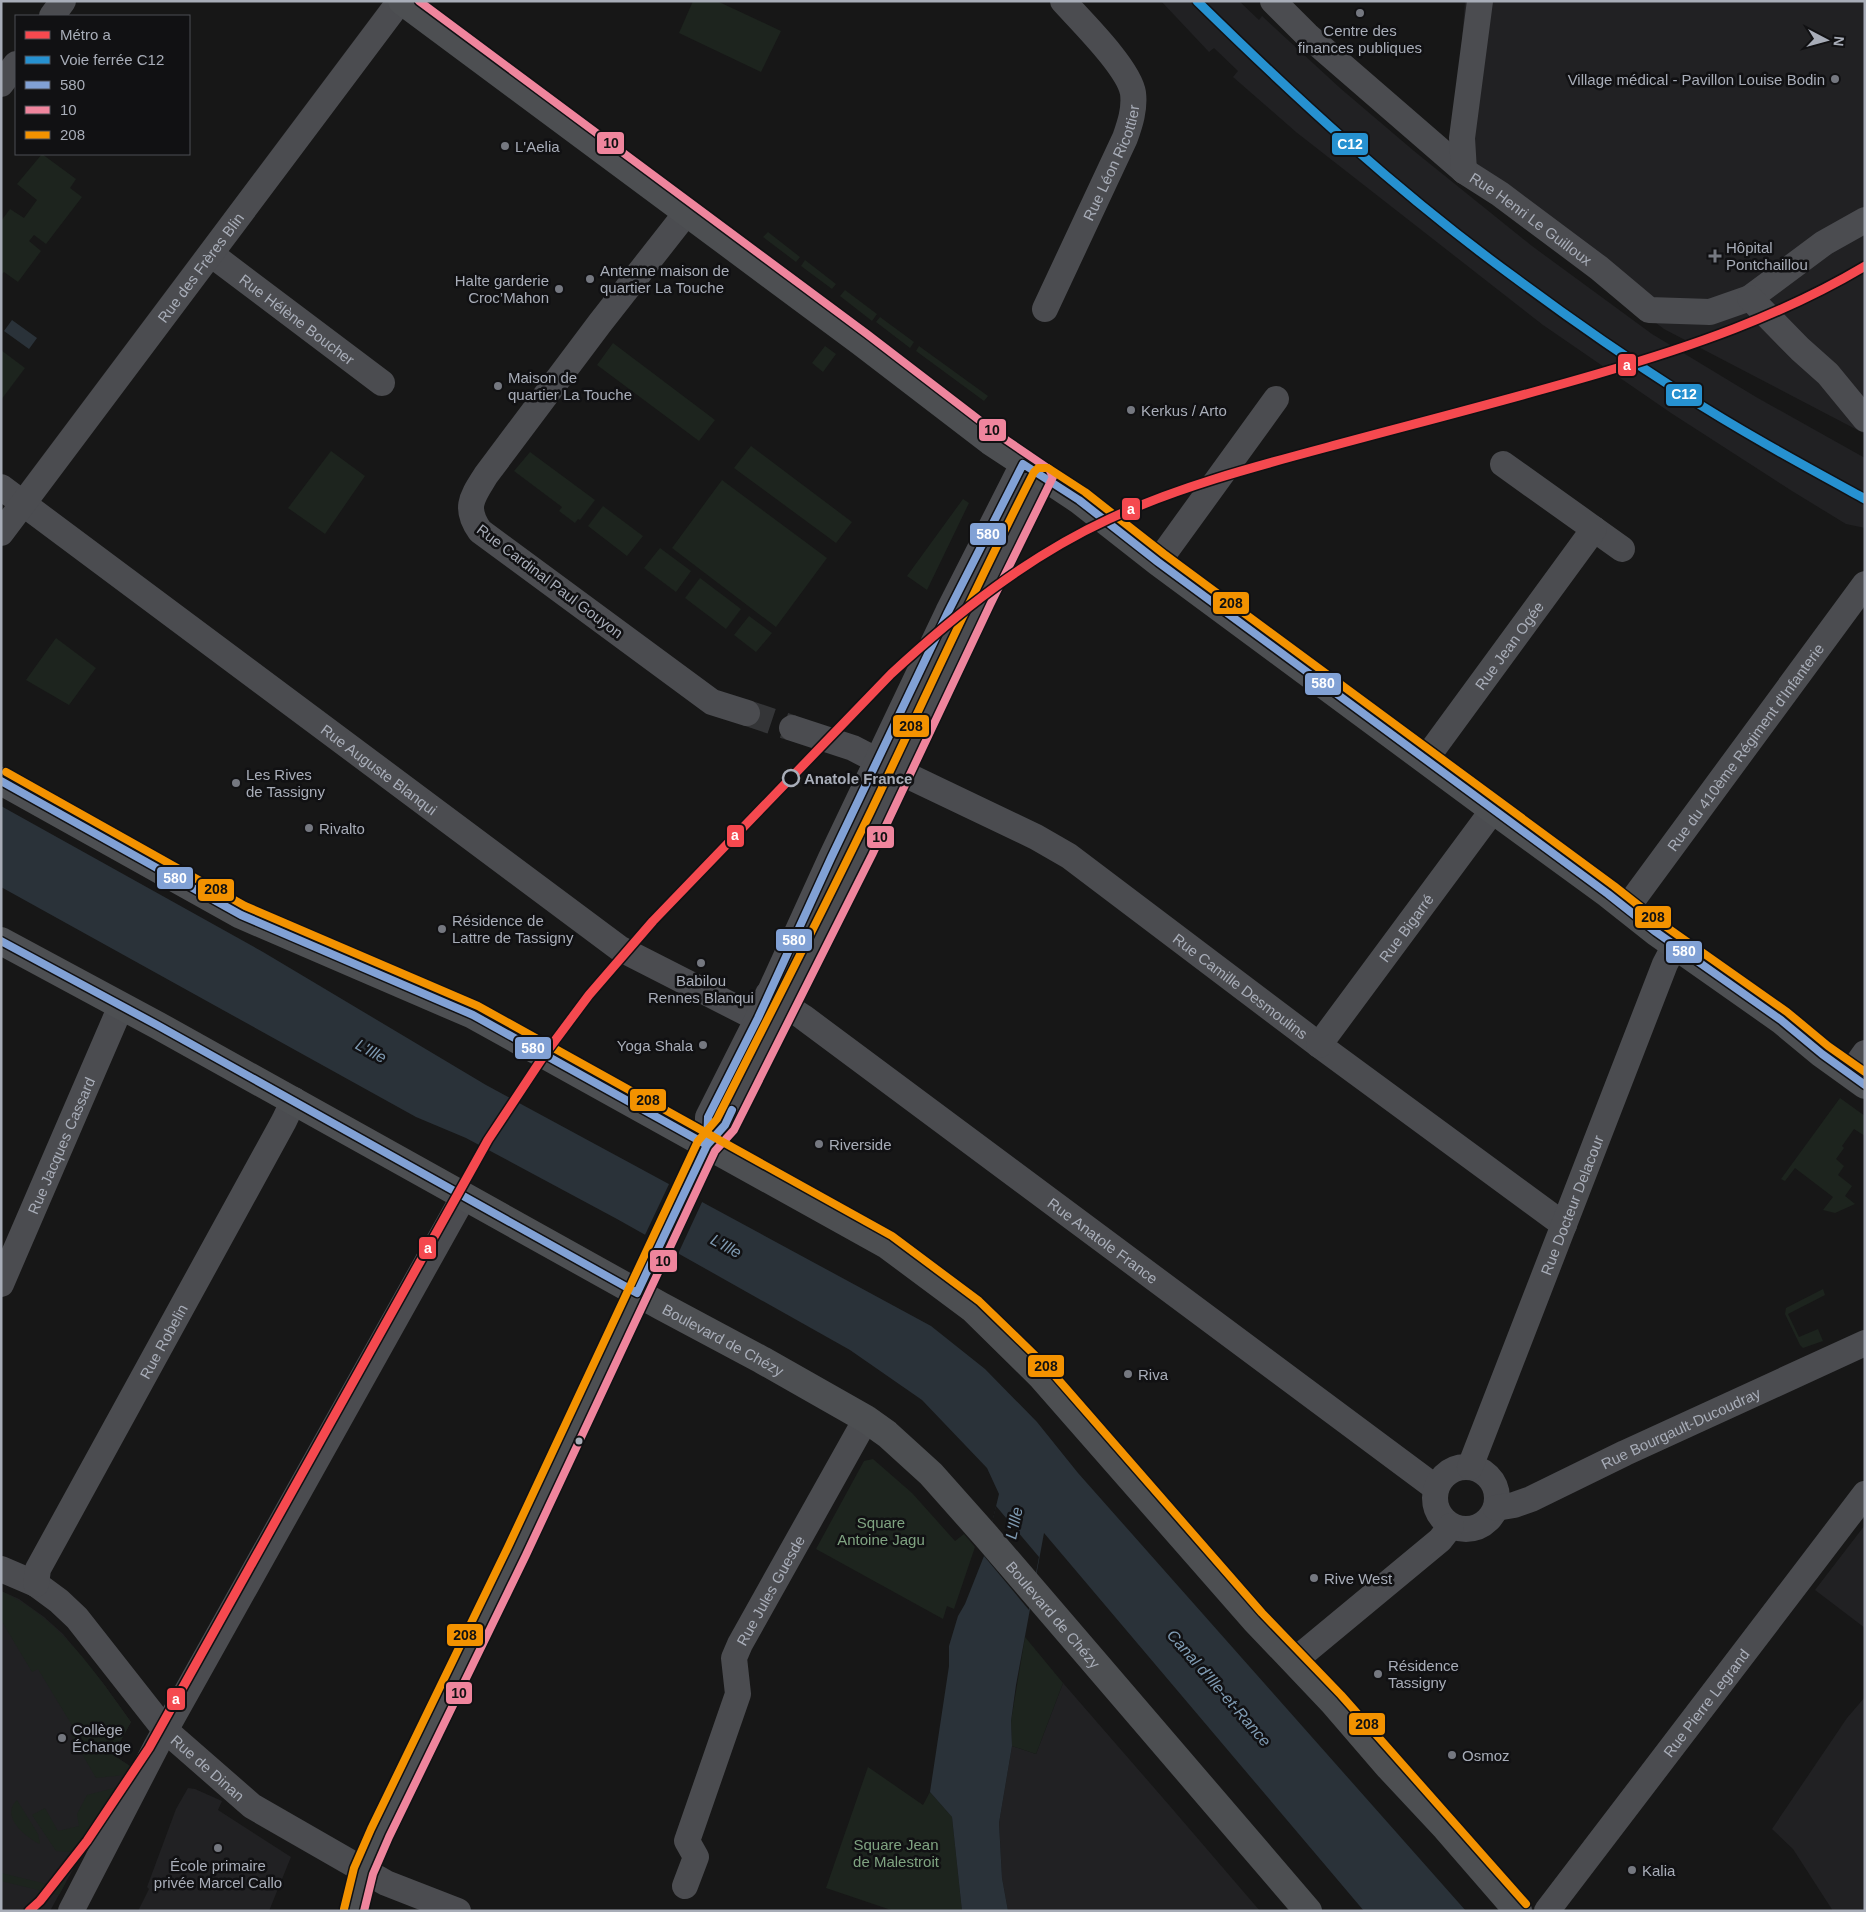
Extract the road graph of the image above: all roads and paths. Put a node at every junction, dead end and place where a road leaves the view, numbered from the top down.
1 (63, 1) edge
2 (401, 1) edge
3 (1063, 1) edge
4 (1273, 1) edge
5 (1480, 1) edge
6 (53, 15) edge
7 (15, 65) edge
8 (1, 84) edge
9 (1464, 171) junction
10 (687, 212) junction
11 (1865, 220) edge
12 (211, 254) junction
13 (1750, 298) junction
14 (1045, 308) dead end
15 (382, 383) dead end
16 (1276, 399) dead end
17 (1865, 419) edge
18 (1503, 464) dead end
19 (1033, 470) junction
20 (1, 487) edge
21 (24, 504) junction
22 (1594, 529) junction
23 (1, 533) edge
24 (1622, 549) dead end
25 (1158, 562) junction
26 (1865, 584) edge
27 (747, 713) tunnel mouth
28 (792, 728) tunnel mouth
29 (1425, 760) junction
30 (889, 766) junction
31 (1, 781) edge
32 (1493, 810) junction
33 (1626, 909) junction
34 (1, 941) edge
35 (1675, 945) junction
36 (121, 1006) junction
37 (772, 1011) junction
38 (1319, 1045) junction
39 (1860, 1071) edge
40 (294, 1100) junction
41 (703, 1155) junction
42 (464, 1196) junction
43 (1564, 1225) junction
44 (1, 1284) edge
45 (637, 1293) junction
46 (1865, 1344) edge
47 (866, 1419) junction
48 (1470, 1467) junction
49 (1436, 1488) junction
50 (1865, 1494) edge
51 (1496, 1508) junction
52 (1451, 1526) junction
53 (1, 1569) edge
54 (36, 1584) junction
55 (1294, 1661) junction
56 (165, 1730) junction
57 (363, 1871) junction
58 (685, 1886) dead end
59 (70, 1911) edge
60 (354, 1911) edge
61 (458, 1911) edge
62 (1308, 1911) edge
63 (1518, 1911) edge
64 (1547, 1911) edge

1 - 6 street
2 - 10 main road
2 - 12 street, Rue des Frères Blin
3 - 14 street, Rue Léon Ricottier
4 - 9 street
5 - 9 street, Rue Henri Le Guilloux
7 - 8 street
9 - 13 street, Rue Henri Le Guilloux
10 - 19 main road
10 - 27 street, Rue Cardinal Paul Gouyon
11 - 13 street, Rue Henri Le Guilloux
12 - 15 street, Rue Hélène Boucher
12 - 21 street, Rue des Frères Blin
13 - 17 street
16 - 25 street
18 - 22 street
19 - 25 main road
19 - 30 street
20 - 21 street, Rue Auguste Blanqui
21 - 23 street, Rue des Frères Blin
21 - 37 street, Rue Auguste Blanqui
22 - 24 street
22 - 29 street, Rue Jean Ogée
25 - 29 main road
26 - 33 street, Rue du 410ème Régiment d'Infanterie
28 - 30 street
29 - 32 main road
30 - 37 street
30 - 38 street, Rue Camille Desmoulins
31 - 41 main road
32 - 33 main road
32 - 38 street, Rue Bigarré
33 - 35 main road
34 - 36 main road, Boulevard de Chézy
35 - 39 main road
35 - 43 street, Rue Docteur Delacour
36 - 40 main road, Boulevard de Chézy
36 - 44 street, Rue Jacques Cassard
37 - 41 street
37 - 49 street, Rue Anatole France
38 - 43 street, Rue Camille Desmoulins
40 - 42 main road, Boulevard de Chézy
40 - 54 street, Rue Robelin
41 - 45 street
41 - 55 main road
42 - 45 main road, Boulevard de Chézy
42 - 56 street
43 - 48 street, Rue Docteur Delacour
45 - 47 main road, Boulevard de Chézy
45 - 57 main road
46 - 51 street, Rue Bourgault-Ducoudray
47 - 58 street, Rue Jules Guesde
47 - 62 main road, Boulevard de Chézy
48 - 49 street
48 - 51 street
49 - 52 street
50 - 64 street, Rue Pierre Legrand
51 - 52 street
52 - 55 street
53 - 54 street, Rue de Dinan
54 - 56 street, Rue de Dinan
55 - 63 main road
56 - 57 street, Rue de Dinan
56 - 59 street
57 - 60 main road
57 - 61 street, Rue de Dinan

